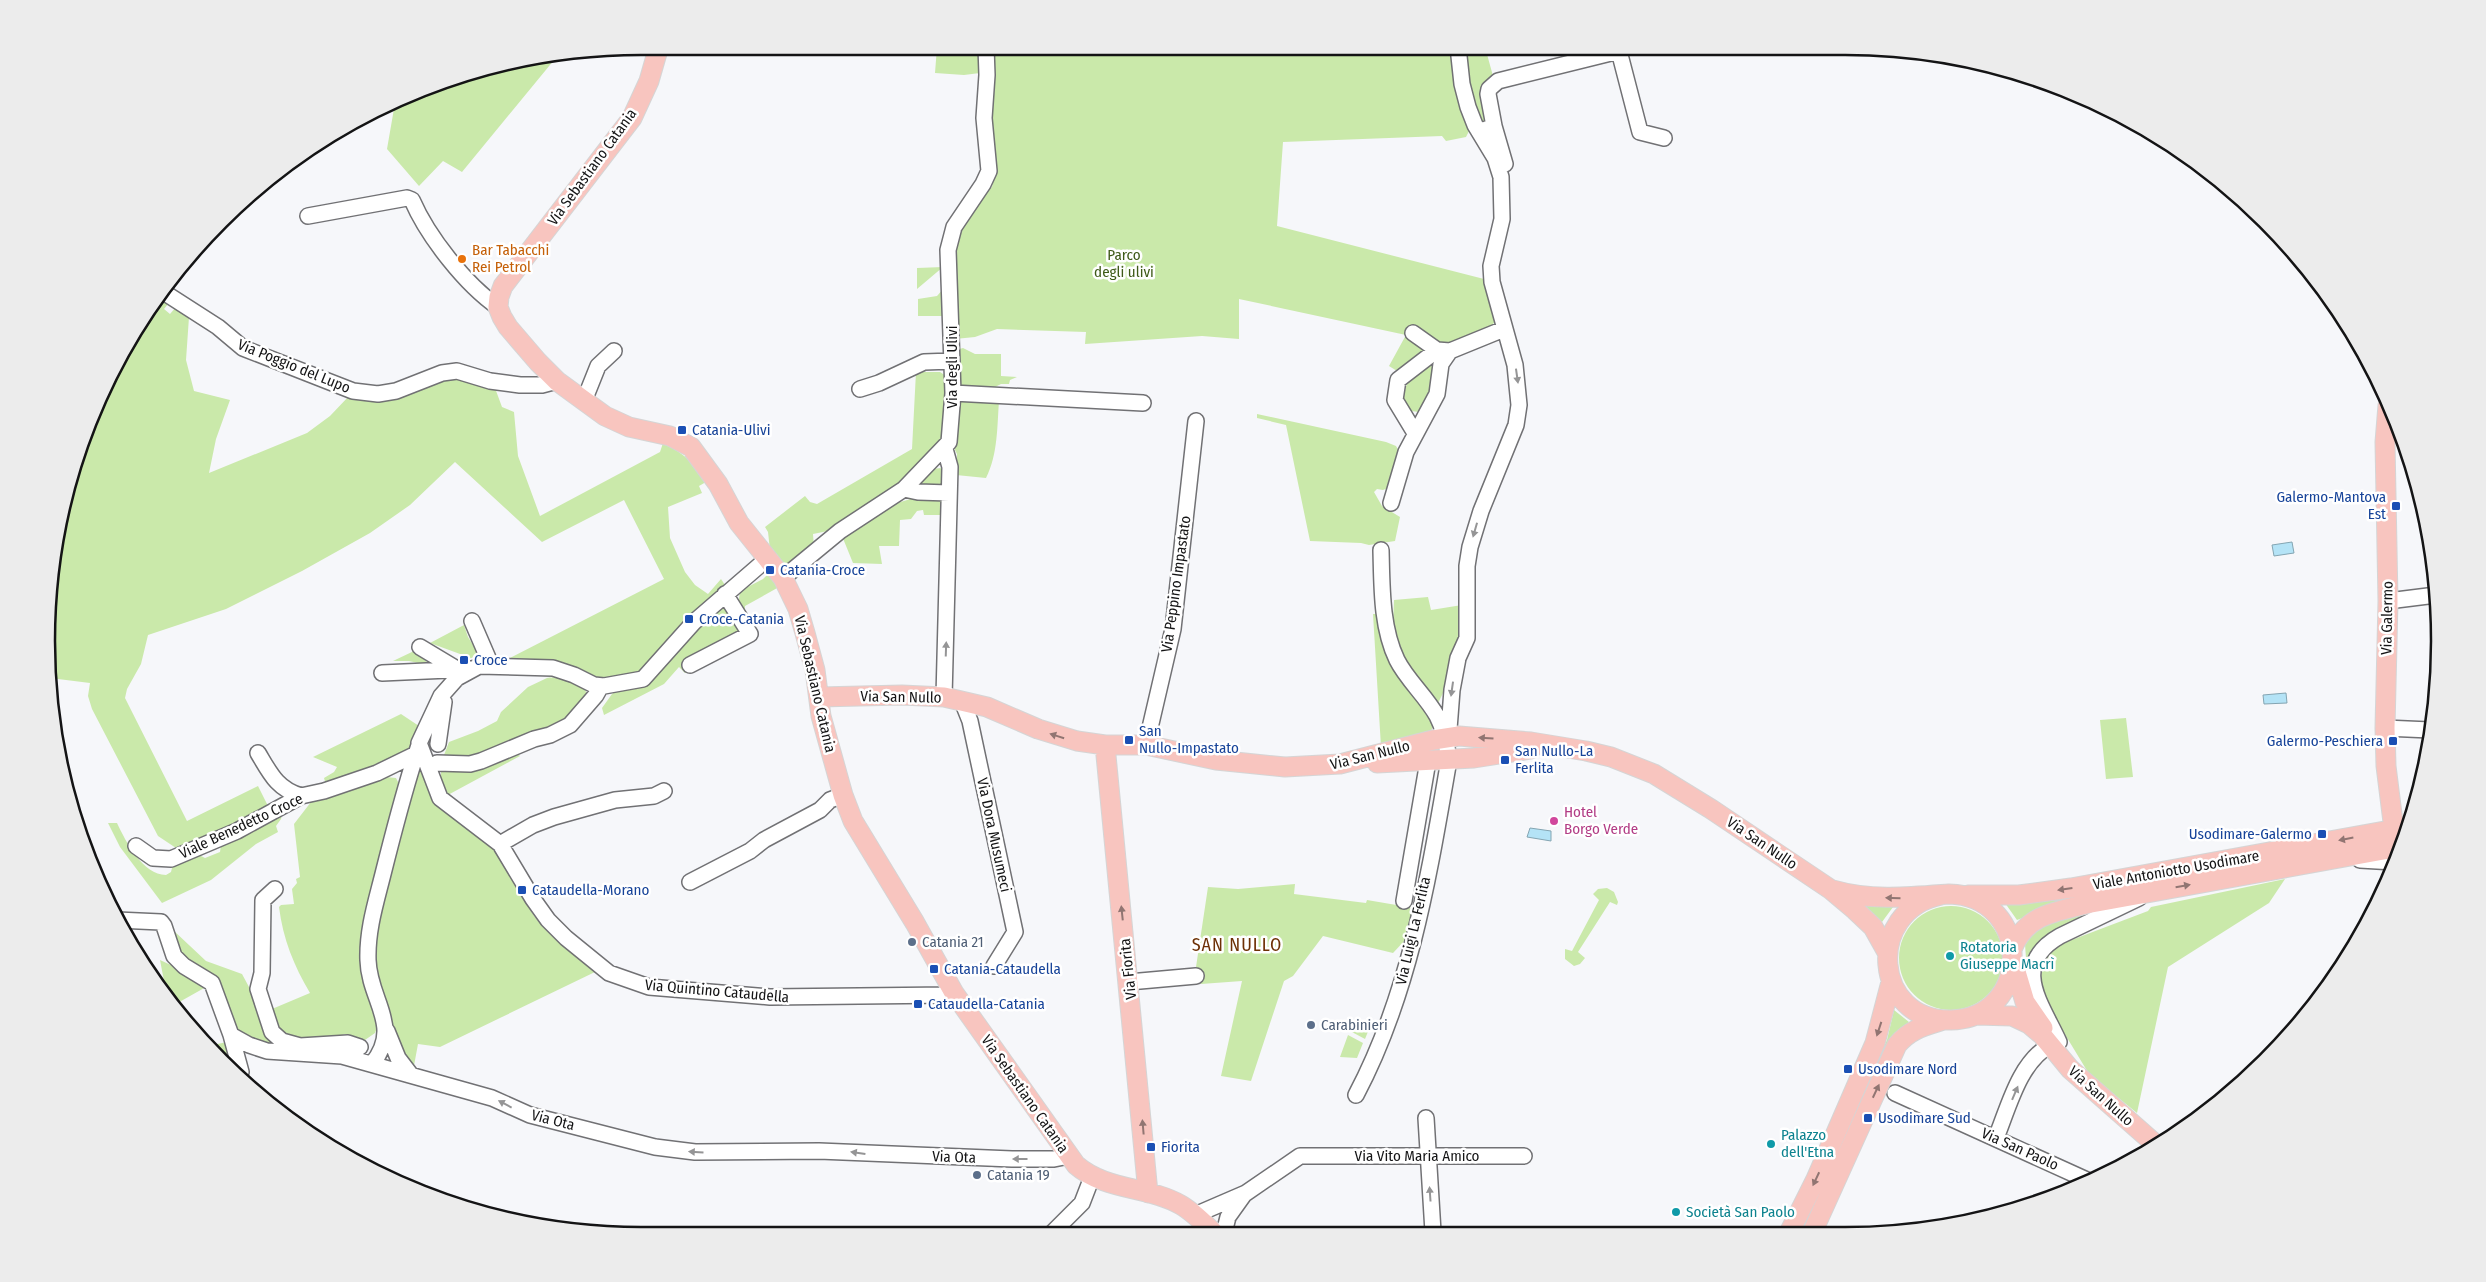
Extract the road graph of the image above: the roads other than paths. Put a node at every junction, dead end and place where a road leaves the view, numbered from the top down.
1 (657, 55) edge
2 (986, 55) edge
3 (1459, 55) edge
4 (1596, 55) edge
5 (1621, 55) edge
6 (1494, 126) junction
7 (1479, 132) junction
8 (1664, 138) dead end
9 (308, 216) dead end
10 (1502, 219) junction
11 (168, 295) edge
12 (498, 307) junction
13 (1504, 329) junction
14 (1413, 333) dead end
15 (1443, 350) junction
16 (614, 351) dead end
17 (952, 361) junction
18 (557, 381) junction
19 (860, 389) dead end
20 (953, 393) junction
21 (584, 400) junction
22 (1143, 404) dead end
23 (2387, 420) edge
24 (1196, 421) dead end
25 (1414, 433) junction
26 (945, 449) junction
27 (904, 488) junction
28 (949, 493) junction
29 (1391, 504) dead end
30 (1381, 550) dead end
31 (768, 558) junction
32 (784, 578) junction
33 (725, 594) junction
34 (2429, 596) edge
35 (2388, 601) junction
36 (472, 621) dead end
37 (420, 648) dead end
38 (491, 665) junction
39 (690, 665) dead end
40 (455, 668) junction
41 (472, 669) junction
42 (382, 673) dead end
43 (601, 686) junction
44 (819, 697) junction
45 (953, 699) junction
46 (2385, 728) junction
47 (2424, 730) edge
48 (1445, 738) junction
49 (1105, 745) junction
50 (1146, 745) junction
51 (1552, 745) junction
52 (258, 753) dead end
53 (425, 755) junction
54 (1405, 755) junction
55 (1449, 760) junction
56 (1428, 761) junction
57 (384, 773) junction
58 (406, 783) junction
59 (664, 791) dead end
60 (842, 795) junction
61 (301, 796) junction
62 (2399, 831) edge
63 (2398, 834) edge
64 (2398, 835) edge
65 (500, 844) junction
66 (136, 846) dead end
67 (2328, 860) junction
68 (2387, 862) edge
69 (690, 882) dead end
70 (275, 888) dead end
71 (1830, 890) junction
72 (2151, 892) junction
73 (1949, 895) junction
74 (1404, 901) dead end
75 (126, 920) edge
76 (1887, 952) junction
77 (2013, 955) junction
78 (994, 966) dead end
79 (1196, 976) dead end
80 (1129, 982) junction
81 (1891, 982) junction
82 (954, 993) junction
83 (381, 1015) junction
84 (1976, 1015) junction
85 (1944, 1020) junction
86 (387, 1031) junction
87 (231, 1035) junction
88 (2055, 1044) junction
89 (249, 1045) junction
90 (360, 1047) junction
91 (342, 1056) junction
92 (372, 1064) junction
93 (238, 1065) edge
94 (242, 1069) edge
95 (411, 1075) junction
96 (1895, 1093) dead end
97 (1356, 1095) dead end
98 (1426, 1118) dead end
99 (1996, 1138) junction
100 (2151, 1140) edge
101 (1069, 1156) junction
102 (1428, 1156) junction
103 (1524, 1156) dead end
104 (1092, 1177) junction
105 (2081, 1177) edge
106 (1148, 1193) junction
107 (1246, 1193) junction
108 (1195, 1215) junction
109 (1058, 1227) edge
110 (1211, 1227) edge
111 (1219, 1227) edge
112 (1433, 1227) edge
113 (1792, 1227) edge
114 (1815, 1227) edge

1 - 12 main road, Via Sebastiano Catania
2 - 17 street, Via degli Ulivi
3 - 7 street
4 - 6 street
5 - 8 street
6 - 7 street
6 - 10 street
7 - 10 street
9 - 12 street
10 - 13 street
11 - 18 street, Via Poggio del Lupo
12 - 18 main road, Via Sebastiano Catania
13 - 15 street
13 -> 48 street
14 - 15 street
15 - 25 street
15 - 25 street
16 - 21 street
17 - 19 street
17 - 20 street, Via degli Ulivi
18 - 21 main road, Via Sebastiano Catania
20 - 22 street
20 - 26 street, Via degli Ulivi
21 - 31 main road, Via Sebastiano Catania
23 - 35 main road, Via Galermo
24 - 50 street, Via Peppino Impastato
25 - 29 street
26 - 27 street
26 - 28 street, Via degli Ulivi
27 - 28 street
27 - 32 street
45 -> 28 street, Via degli Ulivi
30 - 48 street
31 - 32 main road, Via Sebastiano Catania
31 - 33 street
32 - 44 main road, Via Sebastiano Catania
33 - 39 street
33 - 43 street
34 - 35 street
35 - 46 main road, Via Galermo
36 - 38 street
37 - 40 street
38 - 41 street
38 - 43 street
40 - 41 street
40 - 42 street
41 - 53 street
43 - 53 street, Viale Benedetto Croce
44 - 45 main road, Via San Nullo
44 - 60 main road, Via Sebastiano Catania
49 -> 45 main road, Via San Nullo
45 - 78 street, Via Dora Musumeci
46 - 47 street
46 - 62 main road, Via Galermo
51 -> 48 main road, Via San Nullo
48 - 54 main road, Via San Nullo
48 - 55 street
49 - 50 main road, Via San Nullo
80 -> 49 main road, Via Fiorita
50 - 54 main road, Via San Nullo
51 - 55 main road
51 - 71 main road, Via San Nullo
52 - 61 street
53 - 57 street, Viale Benedetto Croce
53 - 58 street
53 - 65 street, Via Quintino Cataudella
54 - 56 main road
55 - 56 main road
55 - 97 street, Via Luigi La Ferlita
56 - 74 street
57 - 58 street
57 - 61 street, Viale Benedetto Croce
58 - 83 street
59 - 65 street
60 - 69 street
60 - 82 main road, Via Sebastiano Catania
61 - 66 street, Viale Benedetto Croce
63 -> 73 main road, Viale Antoniotto Usodimare
64 - 67 main road, Viale Antoniotto Usodimare
65 - 82 street, Via Quintino Cataudella
67 - 68 street
72 -> 67 main road, Viale Antoniotto Usodimare
70 - 90 street
73 -> 71 main road
71 - 76 main road, Via San Nullo
72 - 77 main road, Viale Antoniotto Usodimare
72 - 88 street
73 - 76 main road
73 - 77 main road
75 - 87 street
76 - 81 main road
77 - 84 main road
77 - 88 main road
79 - 80 street
106 -> 80 main road, Via Fiorita
81 - 85 main road
81 -> 113 main road
82 - 101 main road, Via Sebastiano Catania
83 - 86 street
83 - 90 street
84 - 85 main road
84 - 88 main road
114 -> 85 main road
86 - 92 street
86 - 95 street
87 - 89 street, Via Ota
87 - 93 street
99 -> 88 street
88 - 100 main road, Via San Nullo
89 - 91 street, Via Ota
89 - 94 street
90 - 91 street
91 - 92 street, Via Ota
92 - 95 street, Via Ota
101 -> 95 street, Via Ota
96 - 99 street, Via San Paolo
98 - 102 street
99 - 105 street, Via San Paolo
101 - 104 main road, Via Sebastiano Catania
102 - 103 street, Via Vito Maria Amico
102 - 107 street, Via Vito Maria Amico
112 -> 102 street
104 - 106 main road, Via Sebastiano Catania
104 - 109 street
106 - 108 main road, Via Sebastiano Catania
107 - 108 street
107 - 111 street
108 - 110 main road, Via Sebastiano Catania

